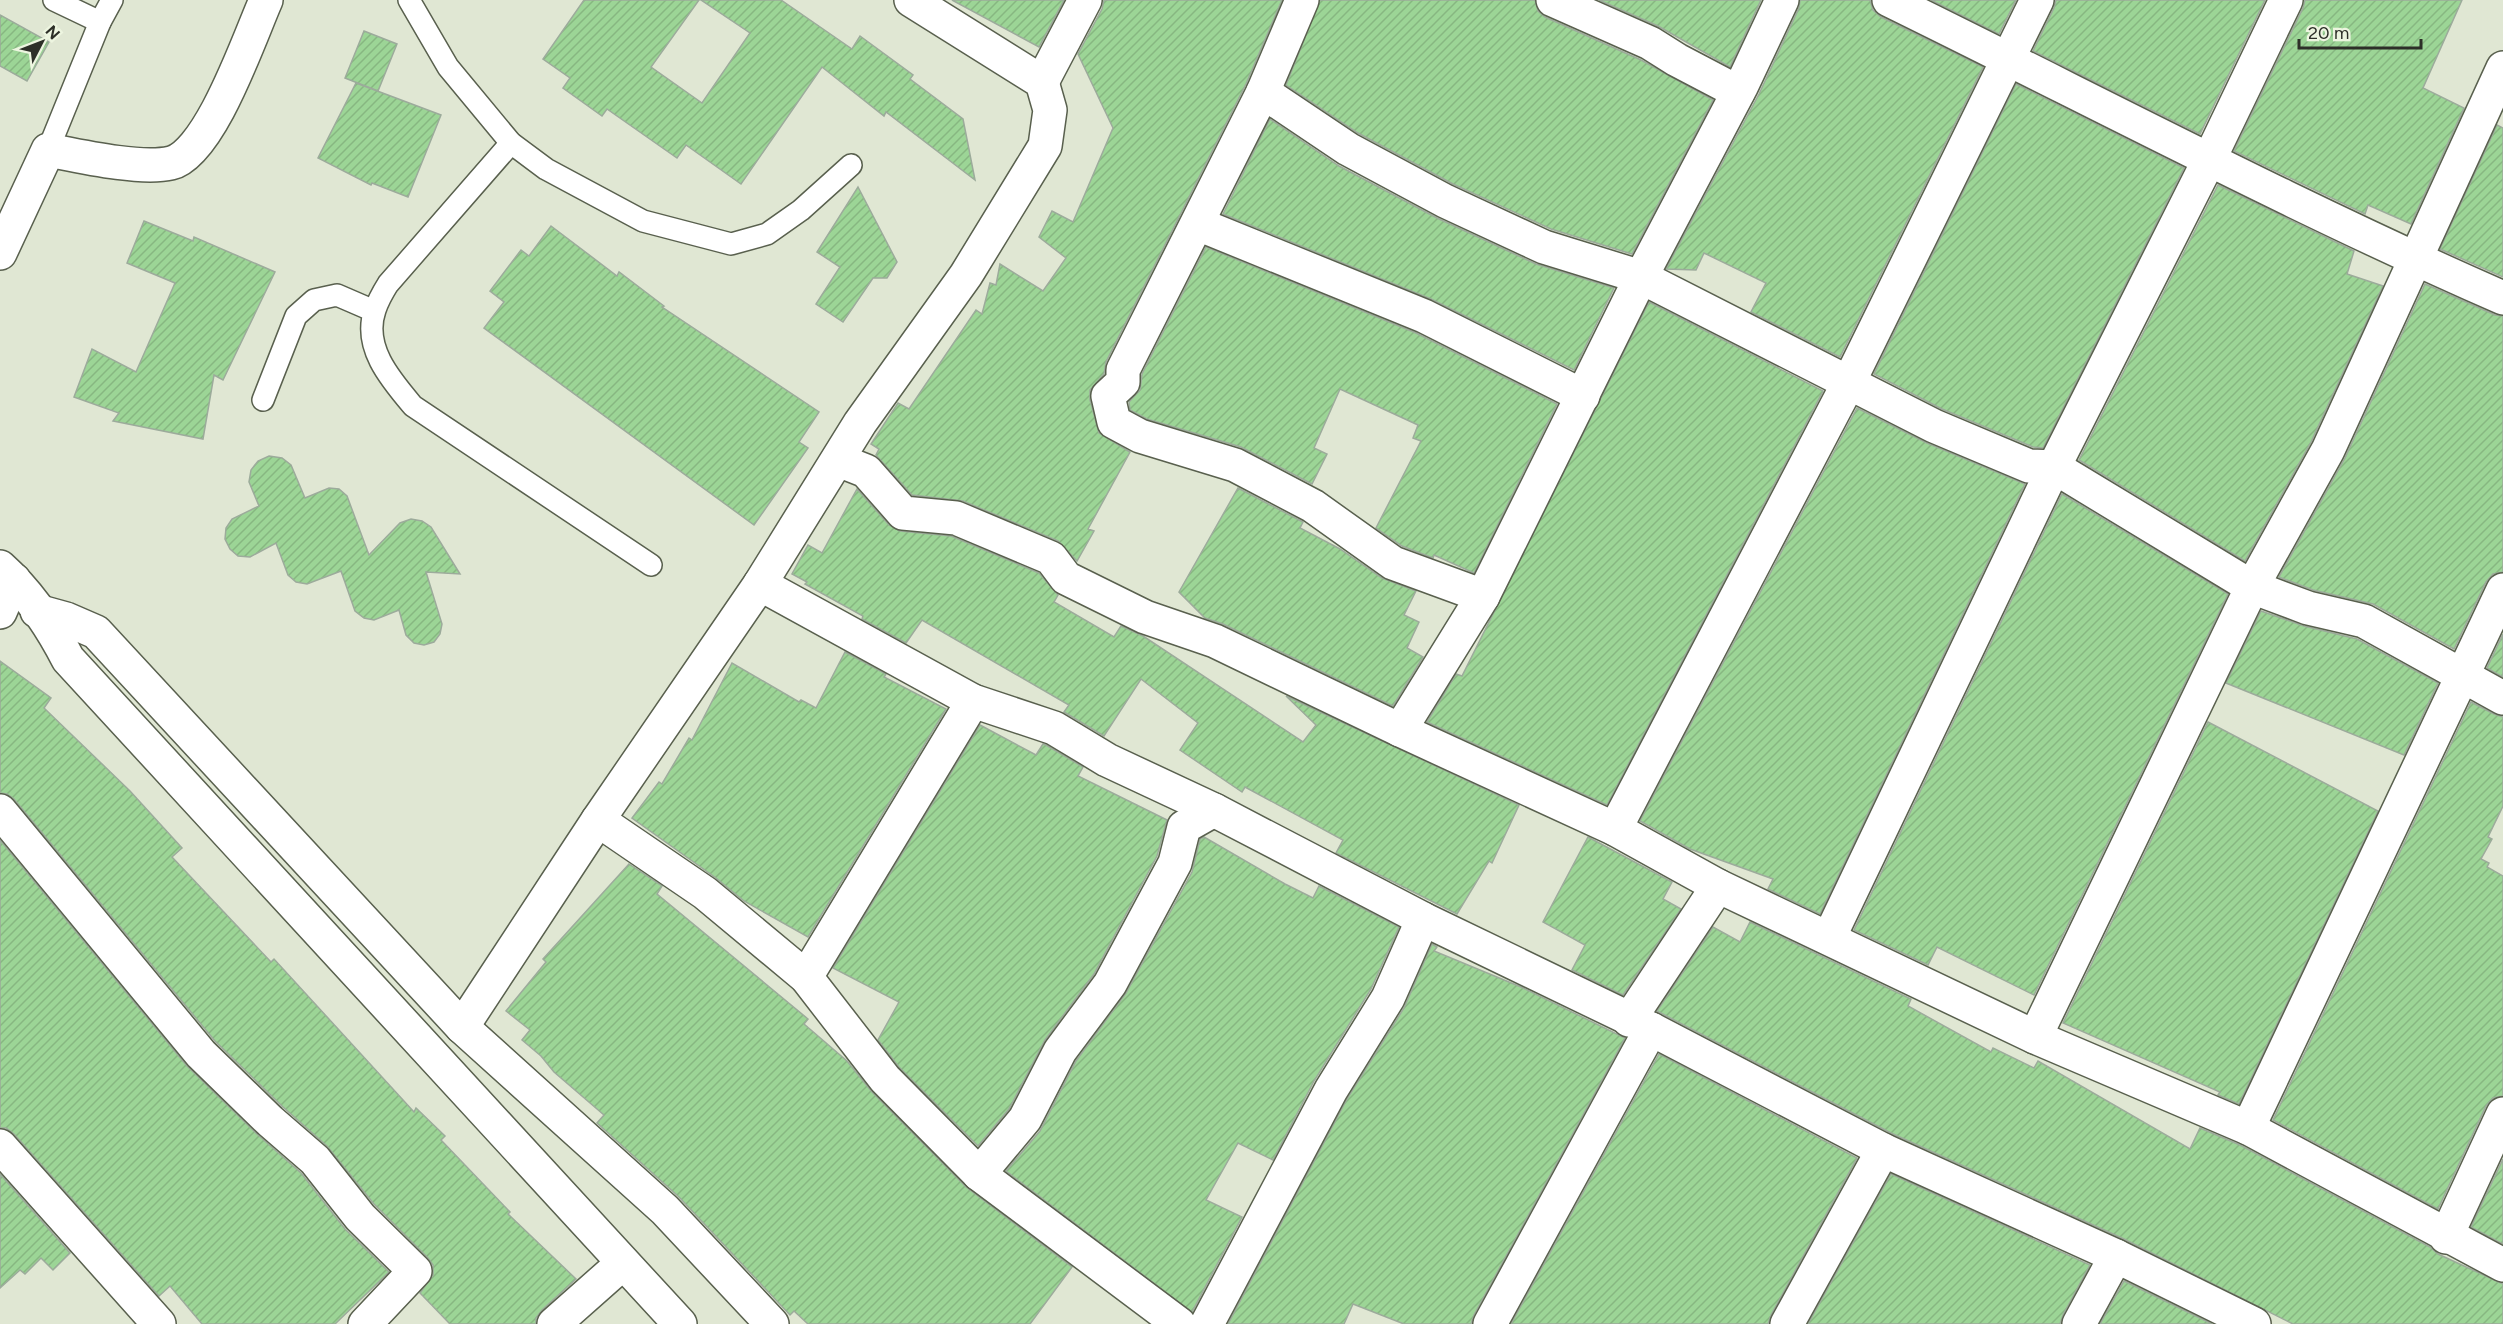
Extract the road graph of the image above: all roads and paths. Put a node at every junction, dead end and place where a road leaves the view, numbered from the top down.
1 (54, 0) edge
2 (112, 0) edge
3 (266, 0) edge
4 (409, 0) edge
5 (911, 0) edge
6 (1085, 0) edge
7 (1302, 0) edge
8 (1553, 0) edge
9 (1782, 0) edge
10 (1889, 0) edge
11 (2037, 0) edge
12 (2286, 0) edge
13 (99, 22) junction
14 (2009, 59) junction
15 (2503, 68) edge
16 (1042, 82) junction
17 (1263, 92) junction
18 (1738, 92) junction
19 (511, 143) junction
20 (48, 150) junction
21 (2209, 160) junction
22 (851, 165) dead end
23 (1198, 224) junction
24 (0, 253) edge
25 (2416, 260) junction
26 (1641, 277) junction
27 (2503, 298) edge
28 (374, 311) junction
29 (1849, 382) junction
30 (1583, 396) junction
31 (262, 400) dead end
32 (838, 460) junction
33 (2054, 467) junction
34 (651, 565) dead end
35 (7, 573) edge
36 (760, 584) junction
37 (2252, 587) junction
38 (2503, 590) edge
39 (1483, 596) junction
40 (37, 611) junction
41 (0, 612) edge
42 (2463, 674) junction
43 (2503, 698) edge
44 (973, 701) junction
45 (1400, 730) junction
46 (1214, 810) junction
47 (0, 811) edge
48 (598, 819) junction
49 (1615, 829) junction
50 (1718, 886) junction
51 (1423, 919) junction
52 (1829, 938) junction
53 (806, 977) junction
54 (1640, 1025) junction
55 (462, 1027) junction
56 (2035, 1037) junction
57 (2503, 1113) edge
58 (2248, 1128) junction
59 (0, 1146) edge
60 (1883, 1150) junction
61 (979, 1174) junction
62 (2446, 1237) junction
63 (2116, 1256) junction
64 (623, 1263) junction
65 (2503, 1265) edge
66 (159, 1324) edge
67 (365, 1324) edge
68 (554, 1324) edge
69 (680, 1324) edge
70 (772, 1324) edge
71 (1179, 1324) edge
72 (1207, 1324) edge
73 (1491, 1324) edge
74 (1787, 1324) edge
75 (2079, 1324) edge
76 (2254, 1324) edge

1 - 13 lane
2 - 13 lane
3 - 20 street
4 - 19 lane
5 - 16 street
6 - 16 street
7 - 17 street
8 - 18 street
9 - 18 street
10 - 14 street
11 - 14 street
12 - 21 street
13 - 20 lane
14 - 21 street
14 - 29 street
15 - 25 street
16 - 32 street
17 - 23 street
17 - 26 street
18 - 26 street
19 - 22 lane
19 - 28 lane
20 - 24 street
21 - 25 street
21 - 33 street
23 - 30 street
23 - 39 street
25 - 27 street
25 - 37 street
26 - 29 street
26 - 30 street
28 - 31 lane
28 - 34 lane
29 - 33 street
29 - 49 street
30 - 39 street
32 - 36 street
32 - 45 street
33 - 37 street
33 - 52 street
35 - 40 street
35 - 41 street
36 - 44 street
36 - 48 street
37 - 42 street
37 - 56 street
38 - 42 street
39 - 45 street
40 - 55 street
40 - 64 street
42 - 43 street
42 - 58 street
44 - 46 street
44 - 53 street
45 - 49 street
46 - 51 street
46 - 61 street
47 - 67 street
48 - 53 street
48 - 55 street
49 - 50 street
50 - 52 street
50 - 54 street
51 - 54 street
51 - 72 street
52 - 56 street
53 - 61 street
54 - 60 street
54 - 73 street
55 - 70 street
56 - 58 street
57 - 62 street
58 - 62 street
59 - 66 street
60 - 63 street
60 - 74 street
61 - 71 street
62 - 65 street
63 - 75 street
63 - 76 street
64 - 68 street
64 - 69 street

